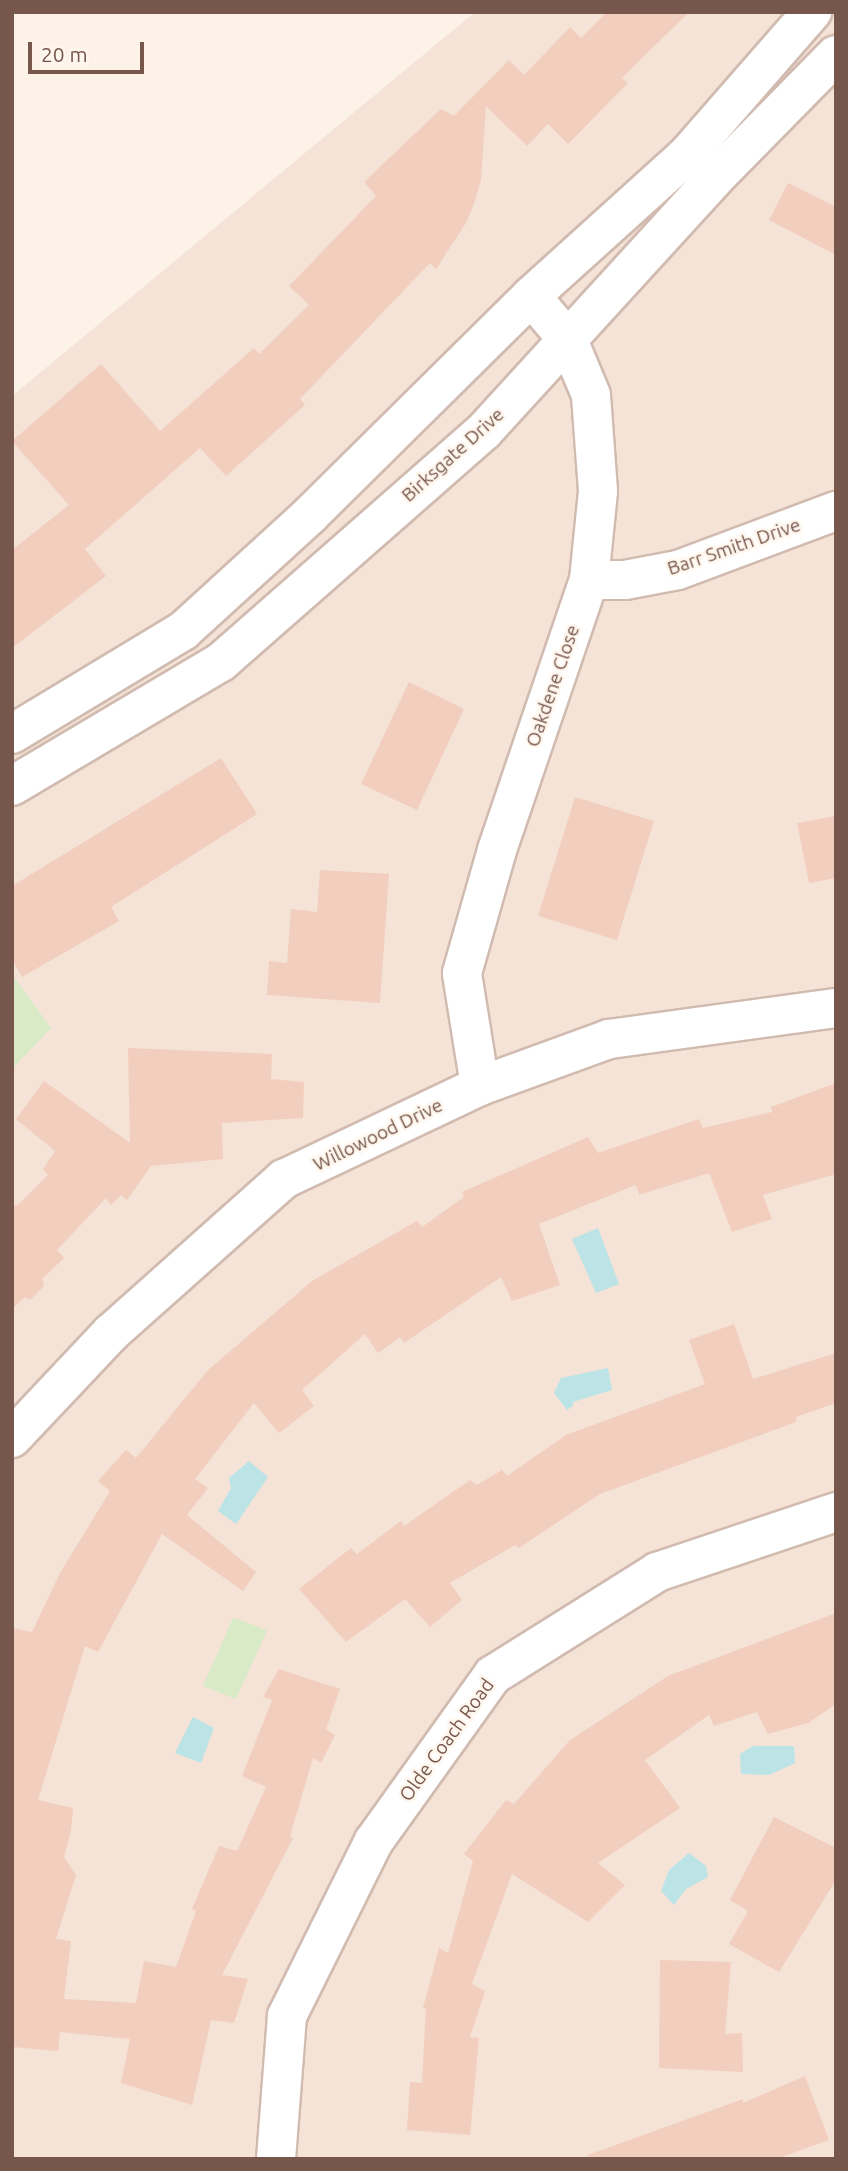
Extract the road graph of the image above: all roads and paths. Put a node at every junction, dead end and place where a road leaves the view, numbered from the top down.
1 (812, 12) edge
2 (836, 55) edge
3 (531, 296) junction
4 (568, 340) junction
5 (836, 511) edge
6 (589, 580) junction
7 (12, 734) edge
8 (12, 786) edge
9 (836, 1008) edge
10 (480, 1086) junction
11 (12, 1438) edge
12 (836, 1512) edge
13 (276, 2159) edge

1 - 3 street
2 - 4 street, Birksgate Drive
3 - 4 street, Oakdene Close
3 - 7 street
4 - 6 street, Oakdene Close
4 - 8 street, Birksgate Drive
5 - 6 street, Barr Smith Drive
6 - 10 street, Oakdene Close
9 - 10 street, Willowood Drive
10 - 11 street, Willowood Drive
12 - 13 street, Olde Coach Road

